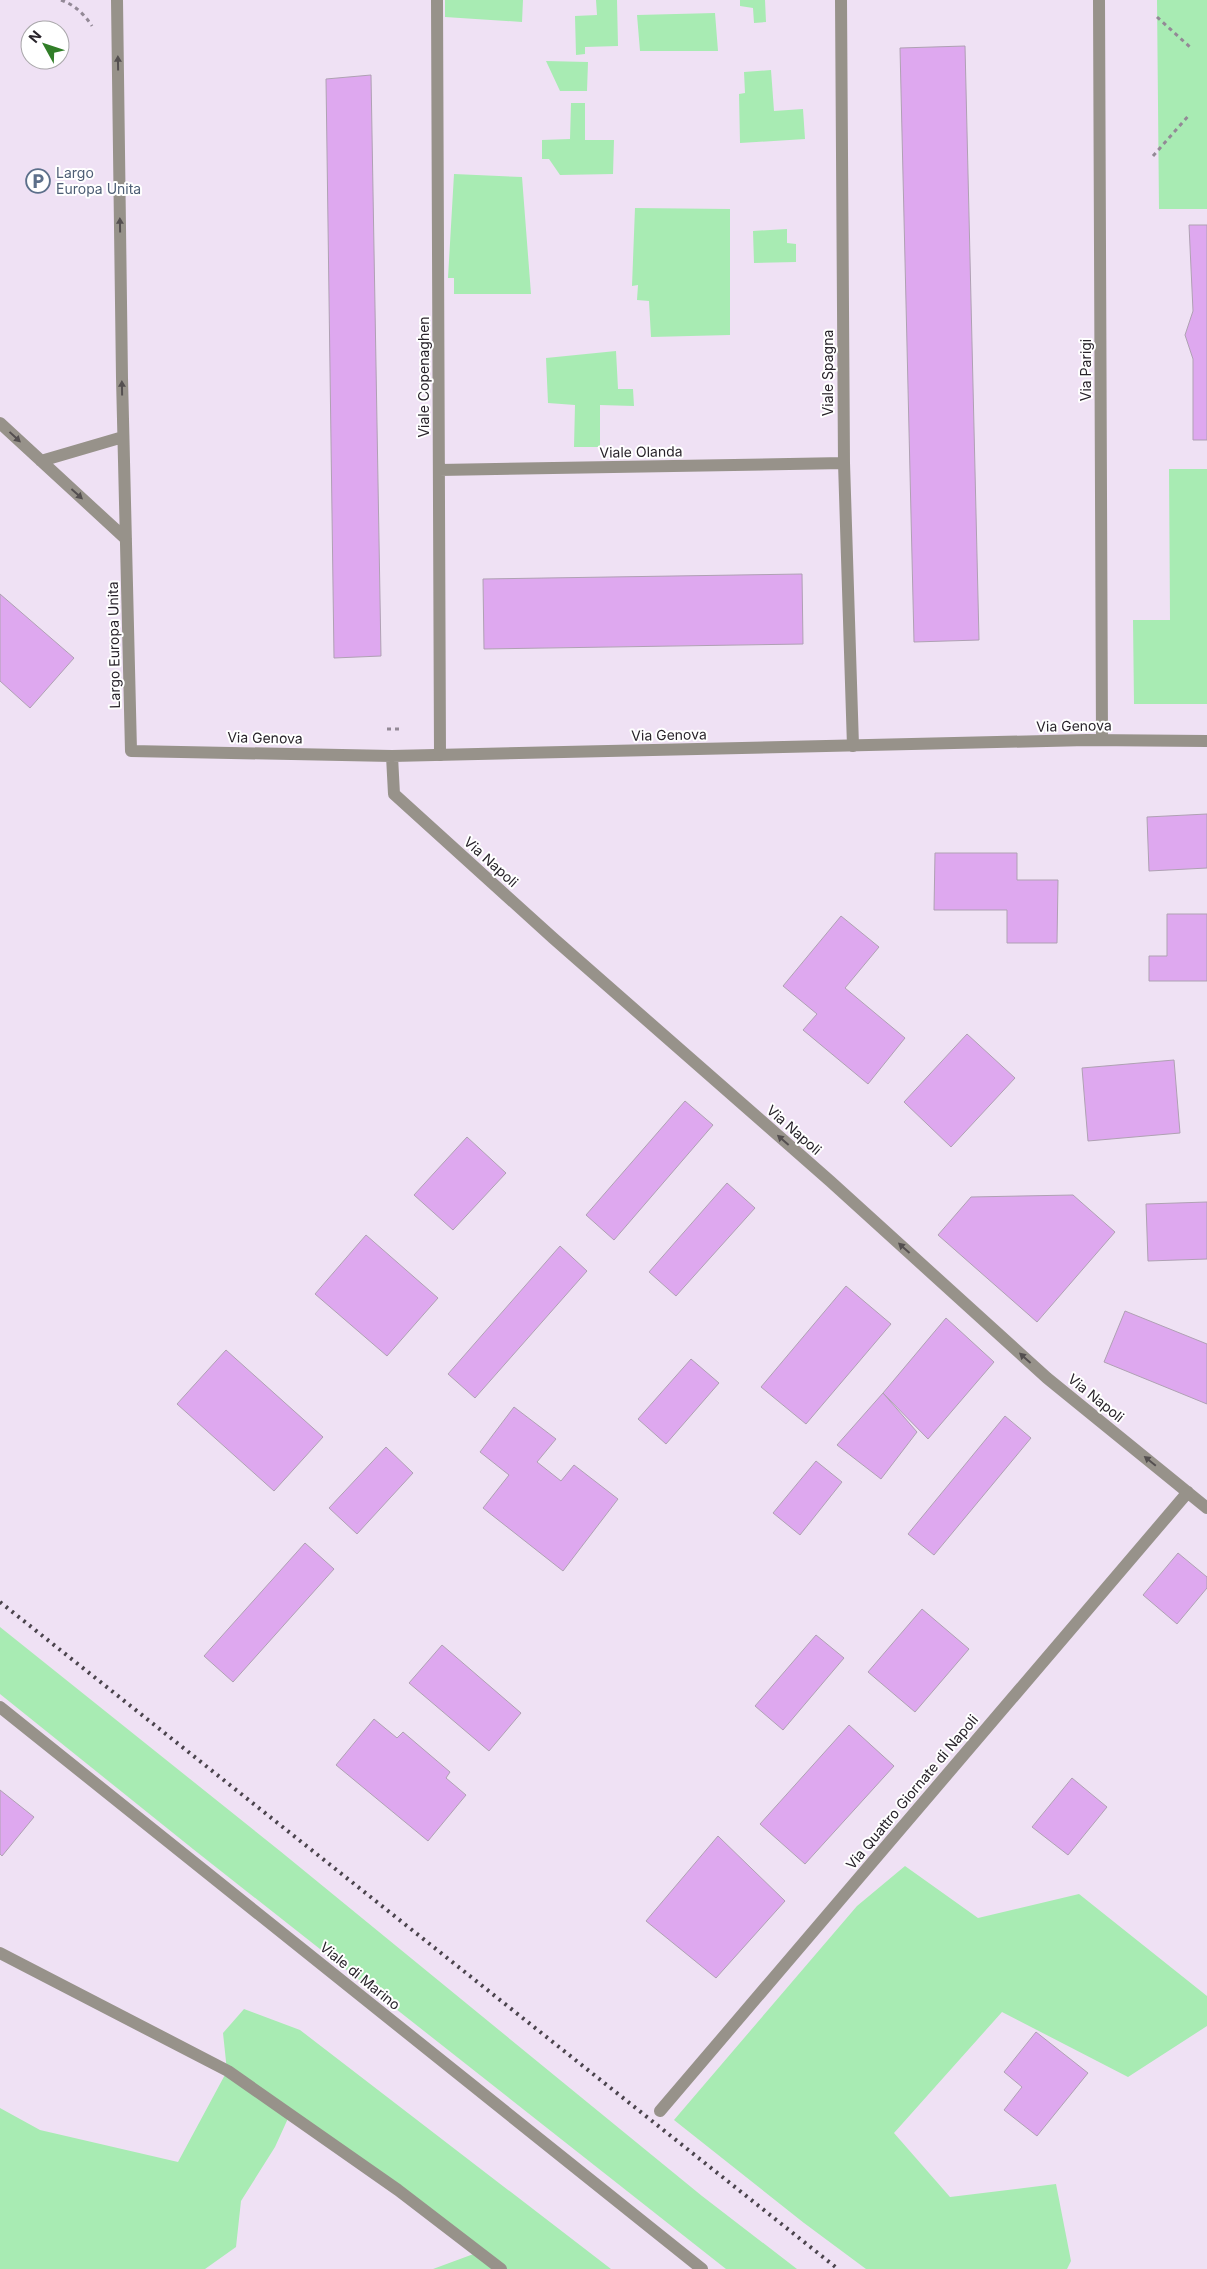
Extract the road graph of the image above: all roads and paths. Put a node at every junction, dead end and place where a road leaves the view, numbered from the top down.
1 (117, 0) edge
2 (437, 0) edge
3 (841, 0) edge
4 (1099, 0) edge
5 (1157, 17) dead end
6 (1191, 48) dead end
7 (1190, 114) dead end
8 (1153, 156) dead end
9 (0, 423) edge
10 (124, 436) junction
11 (41, 461) junction
12 (844, 463) junction
13 (439, 470) junction
14 (126, 540) junction
15 (1102, 740) junction
16 (1207, 741) edge
17 (853, 746) junction
18 (131, 751) joint
19 (440, 755) junction
20 (392, 756) junction
21 (1188, 1492) junction
22 (1207, 1508) edge
23 (0, 1707) edge
24 (0, 1953) edge
25 (660, 2111) dead end
26 (502, 2269) edge
27 (702, 2269) edge

10 -> 1 street, Largo Europa Unita
2 - 13 street, Viale Copenaghen
3 - 12 street, Viale Spagna
4 - 15 street, Via Parigi
5 - 6 path
7 - 8 path
9 -> 11 street
10 - 11 street
10 - 14 street, Largo Europa Unita
11 -> 14 street
12 - 13 street, Viale Olanda
12 - 17 street, Viale Spagna
13 - 19 street, Viale Copenaghen
14 - 18 street, Largo Europa Unita
15 - 16 street, Via Genova
15 - 17 street, Via Genova
17 - 19 street, Via Genova
18 - 20 street, Via Genova
19 - 20 street, Via Genova
21 -> 20 street, Via Napoli
21 - 22 street, Via Napoli
21 - 25 street, Via Quattro Giornate di Napoli
23 - 27 street, Viale di Marino
24 - 26 street

